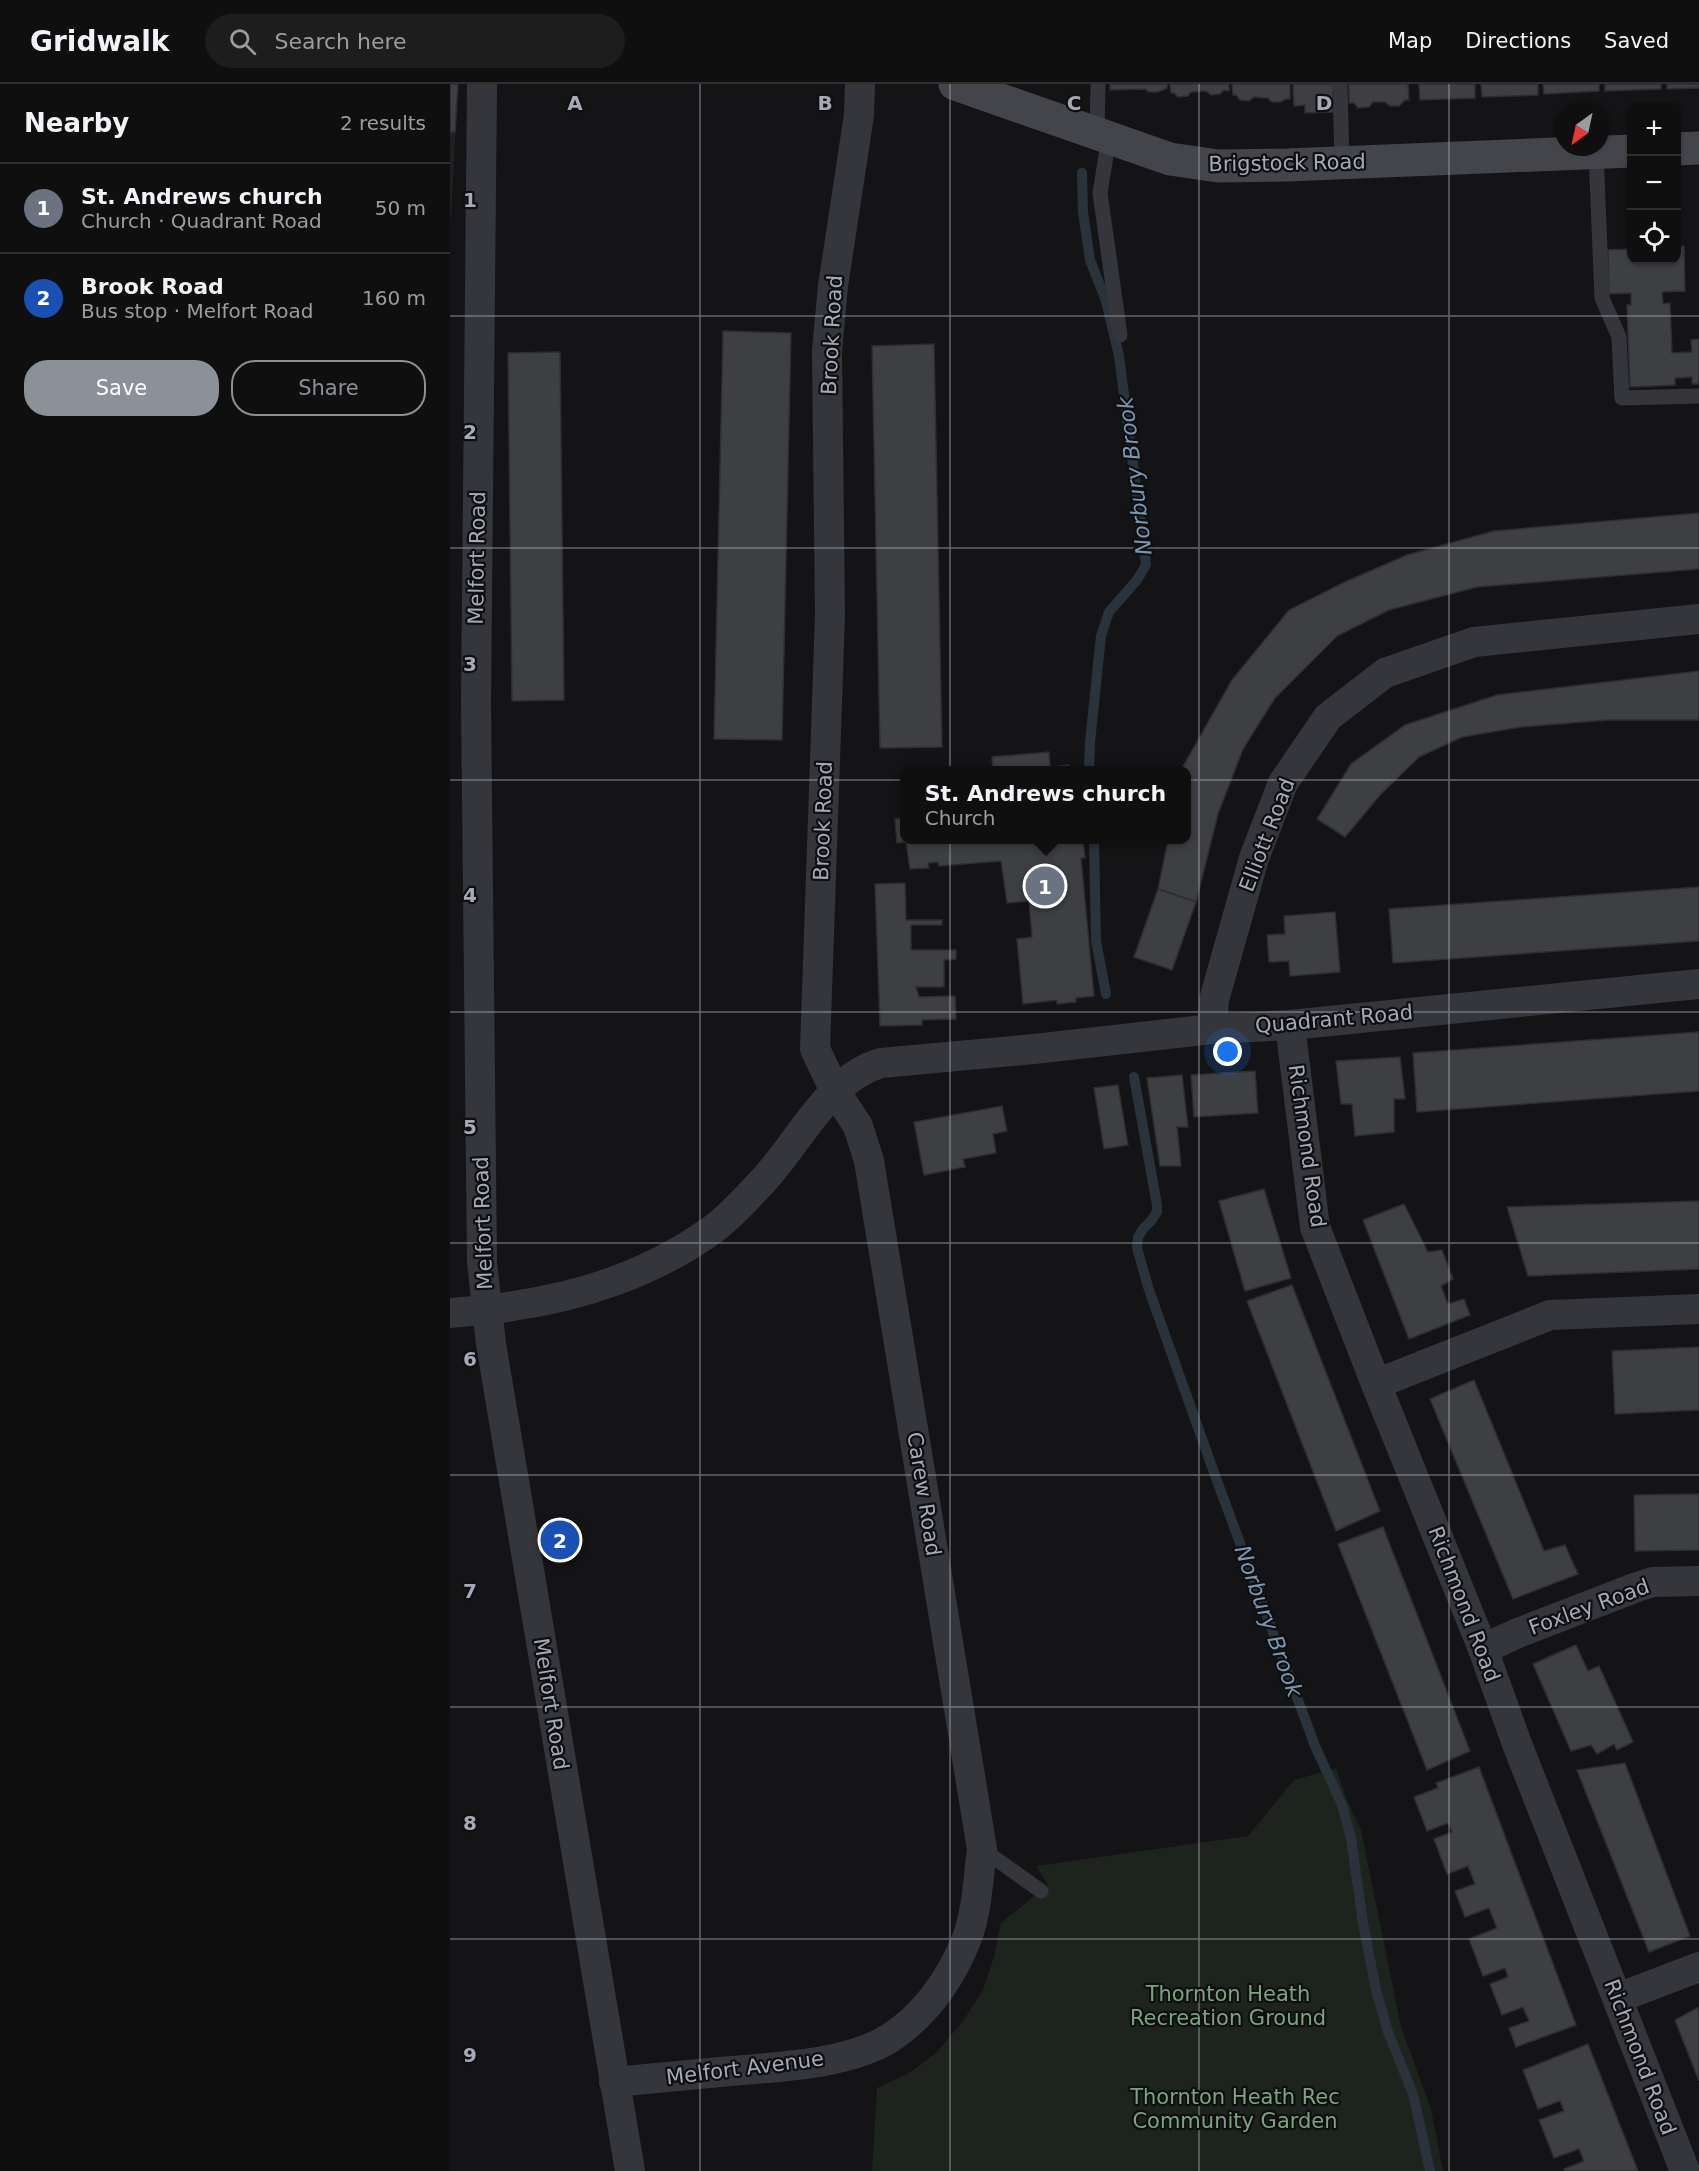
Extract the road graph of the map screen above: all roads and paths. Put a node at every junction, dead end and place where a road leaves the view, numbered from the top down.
1 (482, 84) edge
2 (860, 84) edge
3 (955, 84) edge
4 (1098, 84) edge
5 (1340, 84) edge
6 (1103, 135) junction
7 (1699, 148) edge
8 (1681, 149) edge
9 (1627, 151) edge
10 (1609, 152) edge
11 (1555, 154) edge
12 (1596, 156) edge
13 (1342, 163) junction
14 (1120, 335) dead end
15 (1699, 396) edge
16 (1699, 619) edge
17 (1699, 984) edge
18 (1290, 1025) junction
19 (1212, 1029) junction
20 (835, 1091) junction
21 (1699, 1309) edge
22 (486, 1310) junction
23 (450, 1313) edge
24 (1376, 1383) junction
25 (1699, 1581) edge
26 (1483, 1649) junction
27 (982, 1850) junction
28 (1041, 1891) dead end
29 (974, 1905) joint
30 (1699, 1967) edge
31 (1618, 1998) junction
32 (614, 2082) junction
33 (630, 2171) edge
34 (1685, 2171) edge

1 - 22 street, Melfort Road
2 - 20 street, Brook Road
3 - 6 main road, Brigstock Road
4 - 6 lane
5 - 13 lane
6 - 13 main road, Brigstock Road
6 - 14 lane
7 - 8 main road
9 - 10 main road, Brigstock Road
11 - 13 main road, Brigstock Road
12 - 15 lane
16 - 19 street, Elliott Road
17 - 18 street, Quadrant Road
18 - 19 street, Quadrant Road
18 - 24 street, Richmond Road
19 - 20 street, Quadrant Road
20 - 22 street
20 - 27 street, Carew Road
21 - 24 street
22 - 23 street
22 - 32 street, Melfort Road
24 - 26 street, Richmond Road
25 - 26 street, Foxley Road
26 - 31 street, Richmond Road
27 - 28 lane
27 - 29 street, Carew Road
29 - 32 street, Melfort Avenue
30 - 31 street
31 - 34 street, Richmond Road
32 - 33 street, Melfort Road

